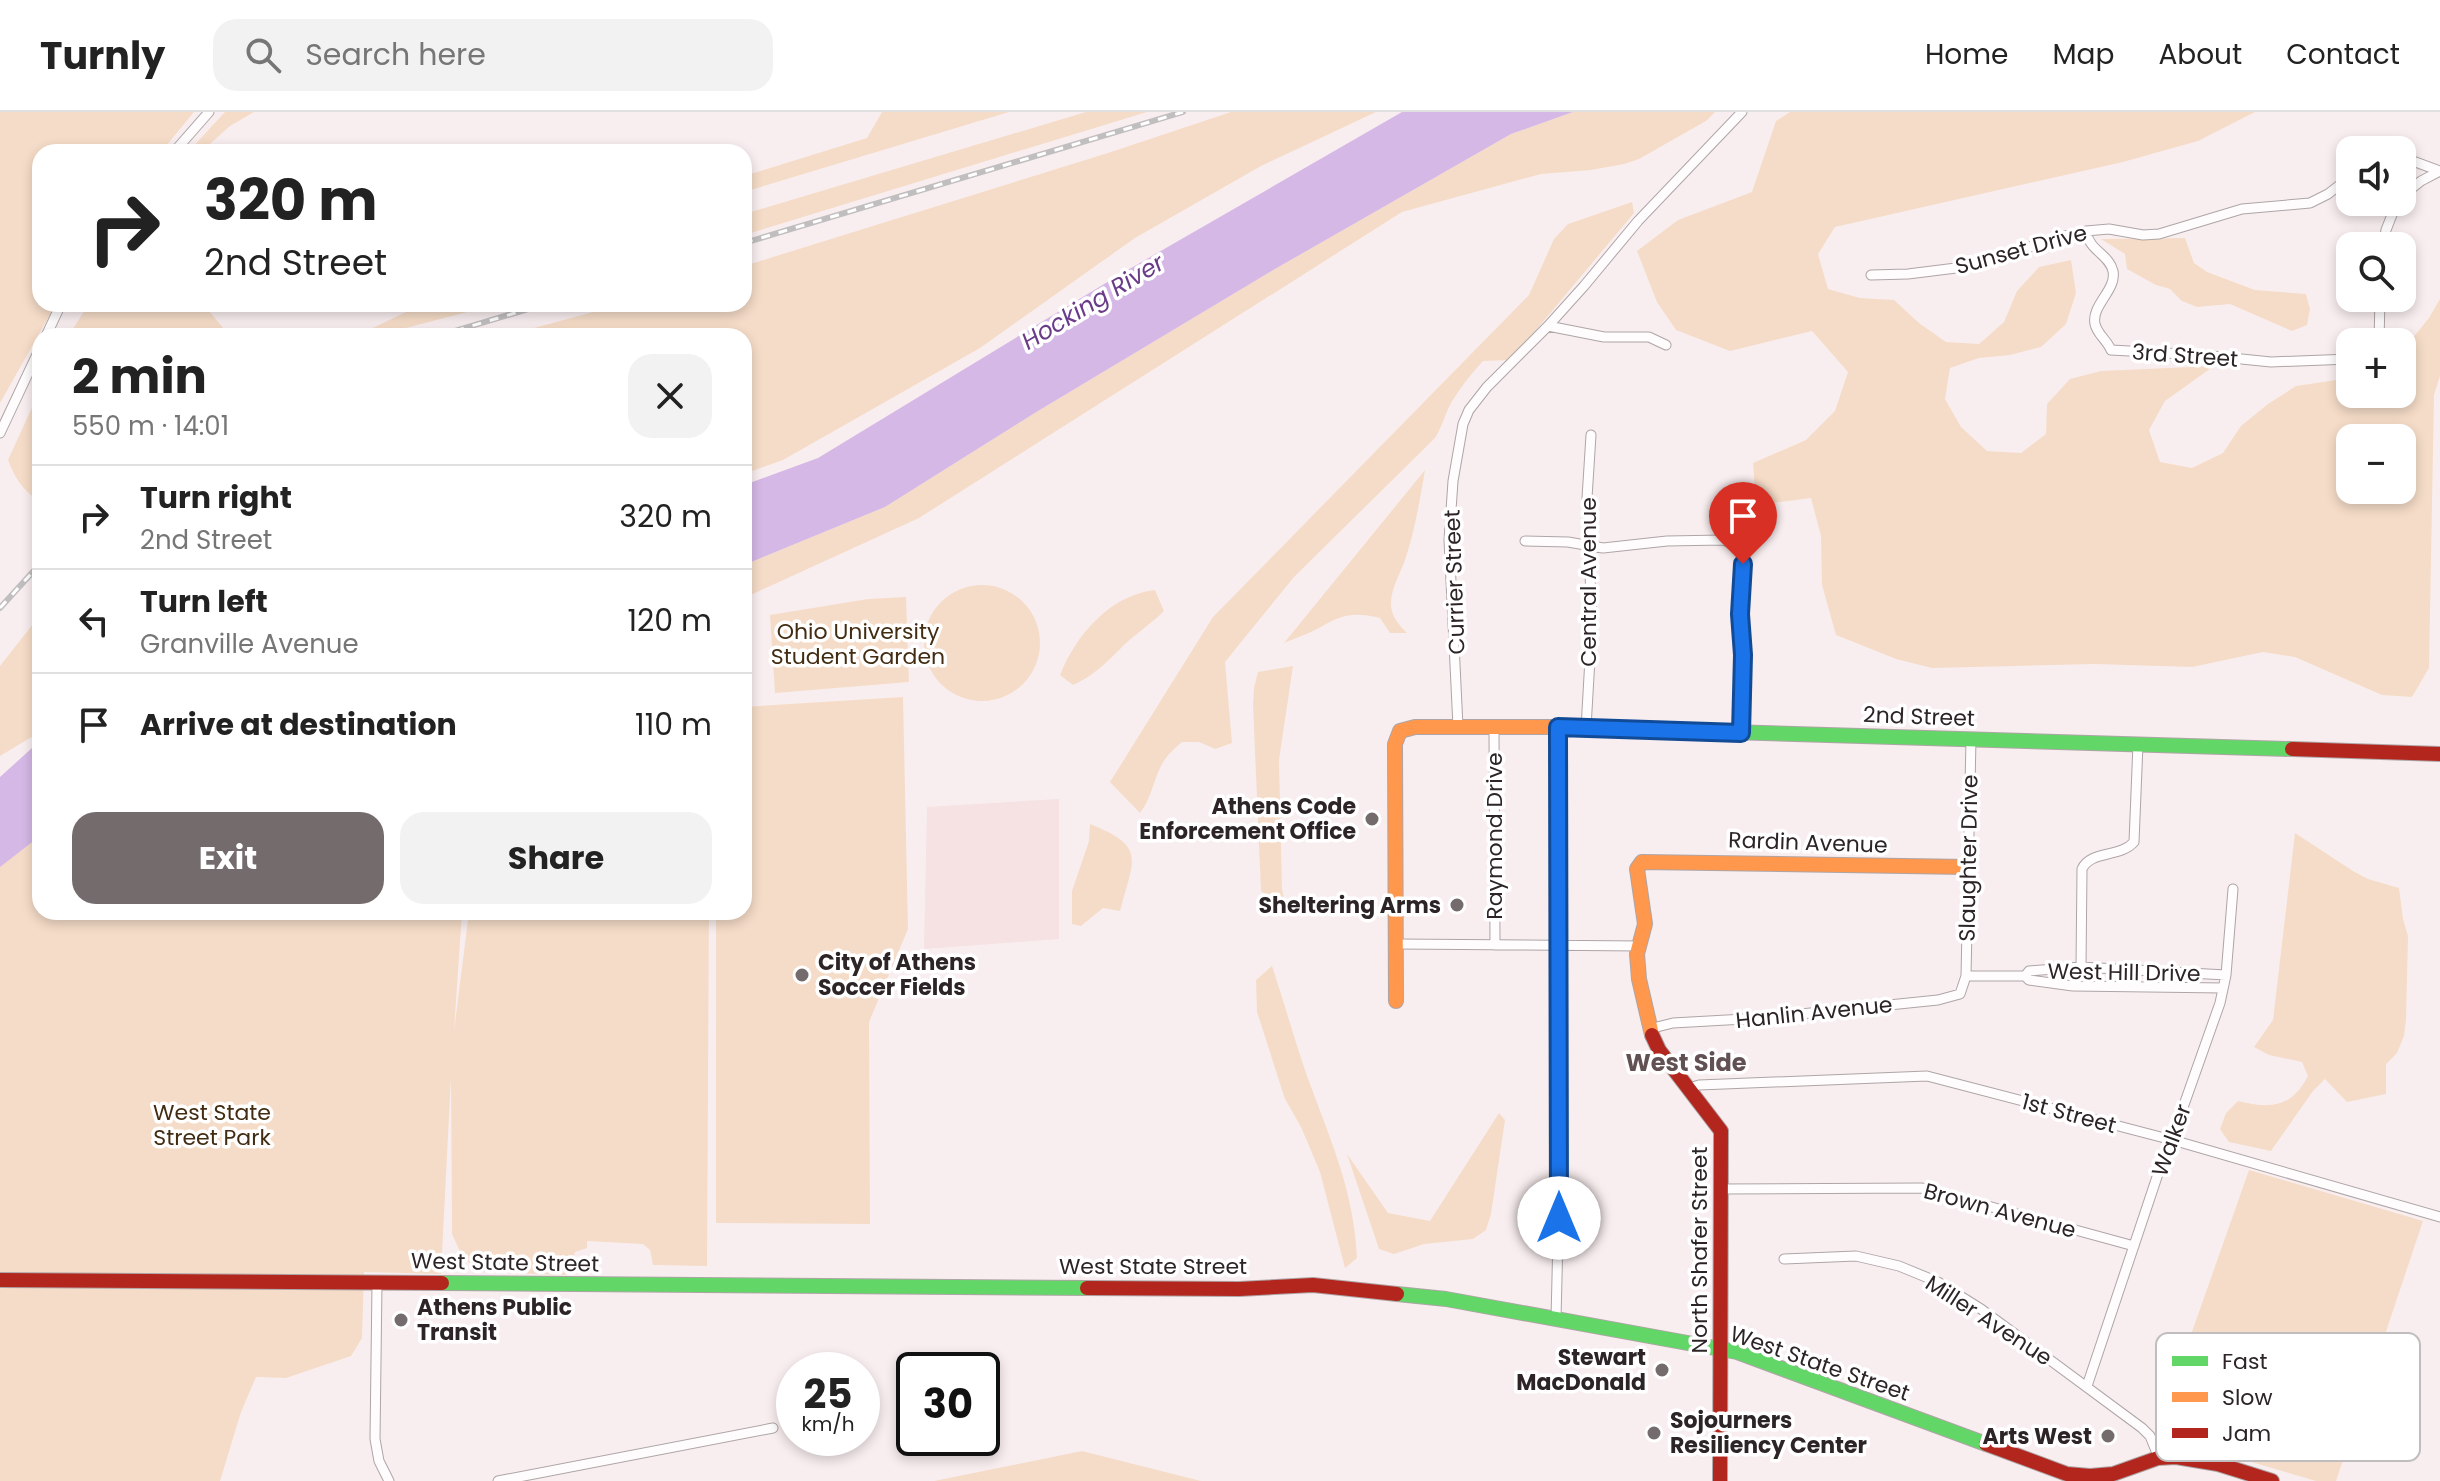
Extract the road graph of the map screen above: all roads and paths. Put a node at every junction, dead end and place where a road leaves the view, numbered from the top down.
1 (209, 112) edge
2 (1742, 112) edge
3 (181, 144) edge
4 (2416, 162) edge
5 (2440, 171) edge
6 (2416, 185) edge
7 (2336, 188) edge
8 (2086, 231) junction
9 (1871, 275) dead end
10 (1548, 326) junction
11 (1666, 345) dead end
12 (2336, 360) edge
13 (32, 365) edge
14 (0, 433) edge
15 (1591, 435) dead end
16 (1525, 541) dead end
17 (1589, 546) junction
18 (1458, 727) junction
19 (1494, 727) junction
20 (1558, 727) junction
21 (1586, 728) junction
22 (1741, 733) junction
23 (1971, 739) junction
24 (2138, 744) junction
25 (2440, 754) edge
26 (1647, 861) joint
27 (1967, 867) junction
28 (2233, 889) dead end
29 (1397, 944) junction
30 (1495, 945) junction
31 (1558, 946) junction
32 (1640, 946) junction
33 (2081, 967) junction
34 (2226, 975) junction
35 (1966, 976) junction
36 (2025, 976) junction
37 (2223, 988) junction
38 (1396, 1001) dead end
39 (1649, 1029) junction
40 (1689, 1088) junction
41 (2171, 1140) junction
42 (1721, 1189) junction
43 (2440, 1217) edge
44 (2134, 1246) junction
45 (1784, 1259) dead end
46 (0, 1280) edge
47 (377, 1283) junction
48 (1556, 1319) junction
49 (1722, 1350) junction
50 (2087, 1386) junction
51 (773, 1428) dead end
52 (2156, 1451) edge
53 (2156, 1459) edge
54 (2198, 1461) edge
55 (389, 1481) edge
56 (498, 1481) edge
57 (1720, 1481) edge
58 (2272, 1481) edge

1 - 3 street
2 - 10 street, Currier Street
4 - 5 street
5 - 6 street
7 - 8 street, Sunset Drive
8 - 9 street, Sunset Drive
8 - 12 street, 3rd Street
10 - 11 street
10 - 18 street, Currier Street
13 - 14 street
15 - 17 street, Central Avenue
16 - 17 street
17 - 21 street, Central Avenue
17 - 22 street
18 - 19 street, 2nd Street
18 - 29 street, 2nd Street
19 - 20 street, 2nd Street
19 - 30 street, Raymond Drive
20 - 21 street, 2nd Street
20 - 31 street
21 - 22 street, 2nd Street
22 - 23 street, 2nd Street
23 - 24 street, 2nd Street
23 - 27 street, Slaughter Drive
24 - 25 street, 2nd Street
24 - 33 street
26 - 27 street, Rardin Avenue
26 - 32 street, North Shafer Street
27 - 35 street, Slaughter Drive
28 - 34 street, Walker
29 - 30 street
29 - 38 street
30 - 31 street
31 - 32 street
31 - 48 street
32 - 39 street, North Shafer Street
33 - 34 street, West Hill Drive
33 - 36 street, West Hill Drive
34 - 37 street, Walker
35 - 36 street, West Hill Drive
35 - 39 street, Hanlin Avenue
36 - 37 street, West Hill Drive
37 - 41 street, Walker
39 - 40 street, North Shafer Street
40 - 41 street, 1st Street
40 - 42 street, North Shafer Street
41 - 43 street, 1st Street
41 - 44 street, Walker
42 - 44 street, Brown Avenue
42 - 49 street, North Shafer Street
44 - 50 street, Walker
45 - 50 street, Miller Avenue
46 - 47 street, West State Street
47 - 48 street, West State Street
47 - 55 street
48 - 49 street, West State Street
49 - 53 street, West State Street
49 - 57 street, North Shafer Street
50 - 52 street, Miller Avenue
51 - 56 street
54 - 58 street, West State Street

